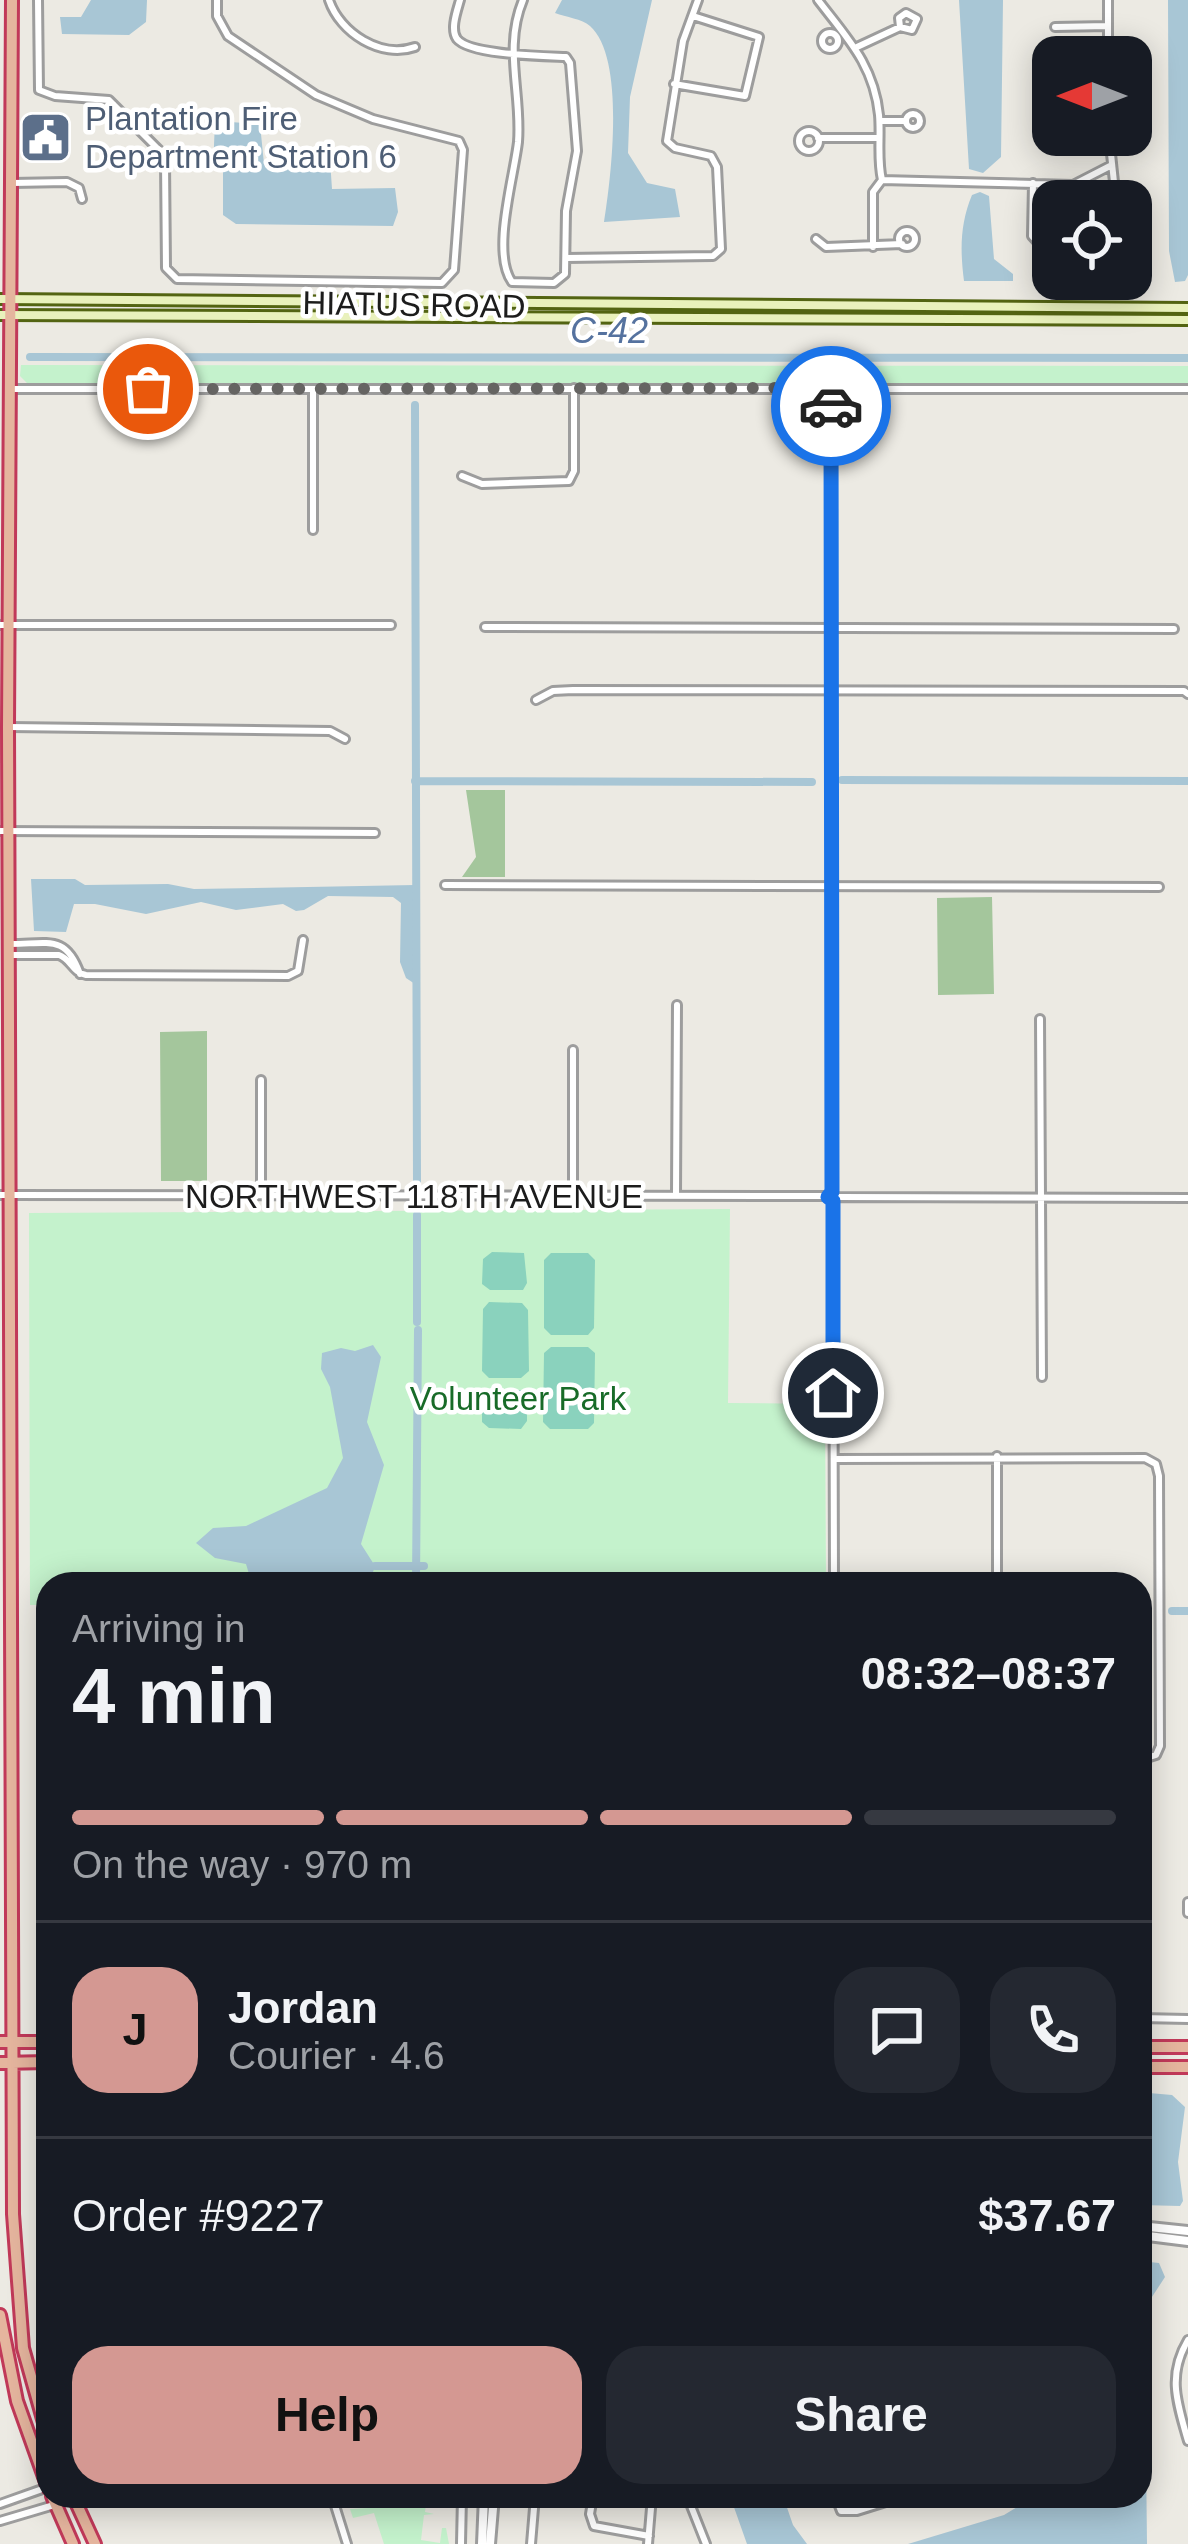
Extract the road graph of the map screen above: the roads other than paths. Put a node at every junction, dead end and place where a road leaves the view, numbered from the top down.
1 (12, 0) edge
2 (38, 0) edge
3 (217, 0) edge
4 (329, 0) edge
5 (460, 0) edge
6 (523, 0) edge
7 (698, 0) edge
8 (818, 0) edge
9 (1108, 0) edge
10 (692, 16) junction
11 (1055, 26) dead end
12 (1108, 26) junction
13 (900, 27) dead end
14 (1108, 36) edge
15 (416, 46) dead end
16 (857, 46) junction
17 (512, 54) junction
18 (674, 84) junction
19 (880, 121) junction
20 (906, 121) dead end
21 (818, 138) dead end
22 (878, 138) junction
23 (1109, 156) edge
24 (1110, 166) junction
25 (882, 180) junction
26 (1083, 180) edge
27 (1112, 180) edge
28 (12, 183) junction
29 (1032, 183) edge
30 (82, 199) dead end
31 (816, 239) dead end
32 (902, 244) dead end
33 (873, 248) junction
34 (566, 258) junction
35 (6, 299) edge
36 (1188, 308) edge
37 (6, 315) edge
38 (1188, 320) edge
39 (574, 388) junction
40 (831, 388) junction
41 (10, 389) junction
42 (313, 389) junction
43 (1188, 389) edge
44 (462, 476) dead end
45 (313, 530) dead end
46 (4, 624) edge
47 (391, 625) dead end
48 (484, 627) dead end
49 (831, 628) junction
50 (1174, 628) dead end
51 (831, 690) junction
52 (1188, 694) edge
53 (536, 700) dead end
54 (8, 727) junction
55 (345, 739) dead end
56 (4, 831) edge
57 (375, 833) dead end
58 (446, 885) dead end
59 (832, 886) junction
60 (1160, 887) dead end
61 (302, 940) dead end
62 (44, 944) junction
63 (9, 949) junction
64 (44, 955) junction
65 (80, 974) junction
66 (677, 1005) dead end
67 (1040, 1019) dead end
68 (573, 1050) dead end
69 (261, 1080) dead end
70 (6, 1195) edge
71 (261, 1195) junction
72 (573, 1196) junction
73 (676, 1196) junction
74 (833, 1196) junction
75 (1041, 1197) junction
76 (1188, 1198) edge
77 (1042, 1377) dead end
78 (997, 1456) junction
79 (834, 1459) junction
80 (834, 1572) edge
81 (997, 1572) edge
82 (1152, 1756) edge
83 (1188, 1902) edge
84 (1188, 1913) edge
85 (1152, 2018) edge
86 (1188, 2019) edge
87 (6, 2042) edge
88 (1152, 2047) edge
89 (1188, 2047) edge
90 (6, 2062) edge
91 (1152, 2067) edge
92 (1188, 2067) edge
93 (1152, 2227) edge
94 (1188, 2231) edge
95 (1152, 2236) edge
96 (1188, 2241) edge
97 (0, 2315) edge
98 (1188, 2339) edge
99 (36, 2394) edge
100 (1188, 2402) edge
101 (1178, 2404) junction
102 (1188, 2441) edge
103 (36, 2453) edge
104 (36, 2497) edge
105 (36, 2502) edge
106 (0, 2504) edge
107 (57, 2508) edge
108 (78, 2508) edge
109 (336, 2508) edge
110 (462, 2508) edge
111 (484, 2508) edge
112 (492, 2508) edge
113 (534, 2508) edge
114 (591, 2508) edge
115 (651, 2508) edge
116 (692, 2508) edge
117 (0, 2521) edge
118 (649, 2540) edge
119 (73, 2544) edge
120 (94, 2544) edge
121 (347, 2544) edge
122 (460, 2544) edge
123 (486, 2544) edge
124 (530, 2544) edge
125 (706, 2544) edge

1 - 28 highway
2 - 3 street
4 - 15 street
5 - 17 street
6 - 17 street
7 - 10 street
8 - 16 street
9 - 12 street
10 - 18 street
10 - 18 street
11 - 12 street
12 - 14 street
13 - 16 street
16 - 19 street
17 - 34 street
17 - 34 street
18 - 34 street
19 - 20 street
19 - 22 street
21 - 22 street
22 - 25 street
23 - 24 street
24 - 26 street
24 - 27 street
25 - 29 street
25 - 33 street
28 - 30 street
28 - 35 highway
31 - 33 street
32 - 33 street
35 - 36 main road, HIATUS ROAD
35 - 37 highway
37 - 38 main road, HIATUS ROAD
37 - 41 highway
39 - 40 street
39 - 42 street
39 - 44 street
40 - 43 street
40 - 49 street
41 - 42 street
41 - 46 highway
42 - 45 street
46 - 47 street
46 - 54 highway
48 - 49 street
49 - 50 street
49 - 51 street
51 - 52 street
51 - 53 street
51 - 59 street
54 - 55 street
54 - 56 highway
56 - 57 street
56 - 63 highway
58 - 59 street
59 - 60 street
59 - 74 street
61 - 65 street
62 - 63 street
62 - 64 street
62 - 65 street
63 - 64 street
63 - 70 highway
64 - 65 street
66 - 73 street
67 - 75 street
68 - 72 street
69 - 71 street
70 - 71 street, NORTHWEST 118TH AVENUE
70 - 87 highway
71 - 72 street, NORTHWEST 118TH AVENUE
72 - 73 street, NORTHWEST 118TH AVENUE
73 - 74 street, NORTHWEST 118TH AVENUE
74 - 75 street, NORTHWEST 118TH AVENUE
74 - 79 street
75 - 76 street, NORTHWEST 118TH AVENUE
75 - 77 street
78 - 79 street
78 - 81 street
78 - 82 street
79 - 80 street
83 - 84 street
85 - 86 street
87 - 90 highway
88 - 89 highway
90 - 99 highway
91 - 92 highway
93 - 94 street
95 - 96 street
97 - 103 highway
98 - 101 street
100 - 101 street
101 - 102 street
104 - 106 street
105 - 117 street
107 - 119 highway
108 - 120 highway
109 - 121 street
110 - 122 street
111 - 123 street
112 - 123 street
113 - 124 street
114 - 118 street
115 - 118 street
116 - 125 street

